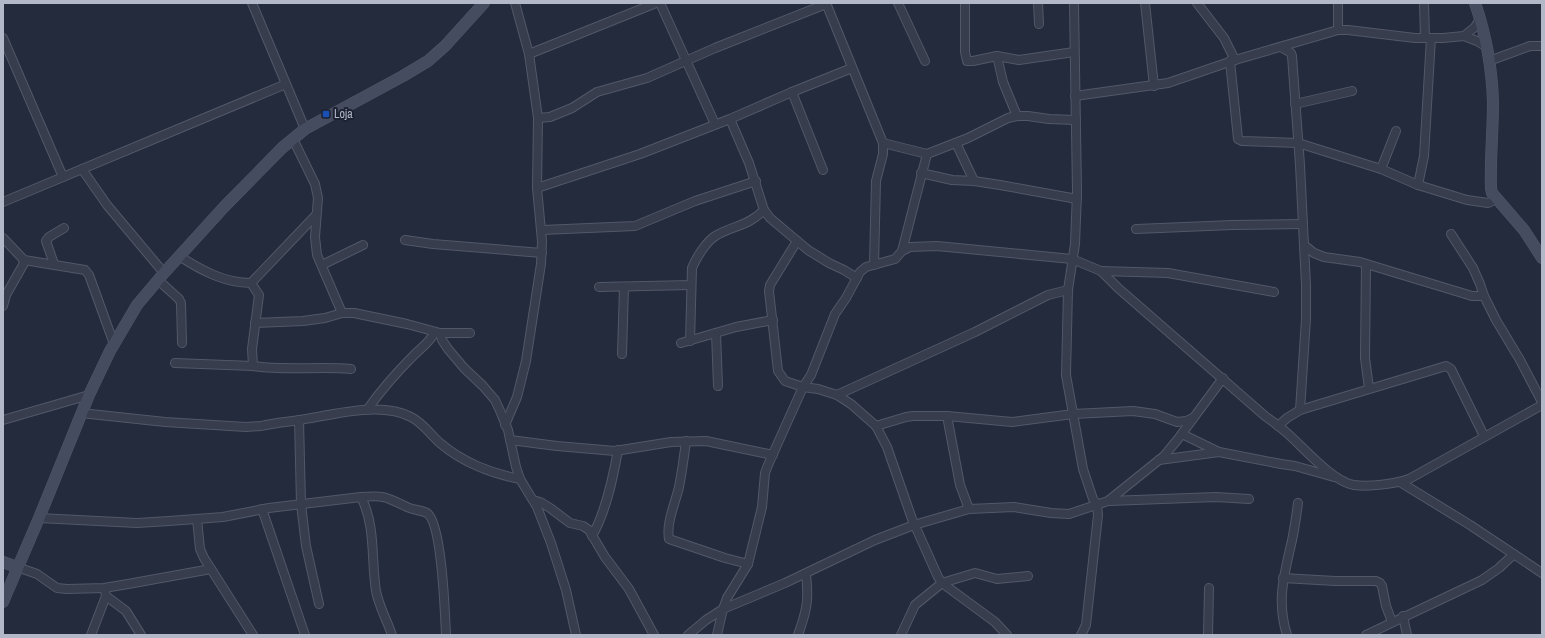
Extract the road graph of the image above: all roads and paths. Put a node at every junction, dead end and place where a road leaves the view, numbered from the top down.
1 (252, 3) edge
2 (484, 3) edge
3 (515, 3) edge
4 (656, 3) edge
5 (660, 3) edge
6 (826, 3) edge
7 (898, 3) edge
8 (964, 3) edge
9 (1038, 3) edge
10 (1146, 3) edge
11 (1198, 3) edge
12 (1338, 3) edge
13 (1424, 3) edge
14 (1475, 3) edge
15 (1074, 4) edge
16 (1480, 19) junction
17 (1039, 24) dead end
18 (1338, 30) junction
19 (1464, 36) junction
20 (3, 38) edge
21 (1428, 38) junction
22 (1542, 46) edge
23 (1281, 47) junction
24 (1487, 48) junction
25 (1074, 52) junction
26 (529, 54) junction
27 (997, 56) junction
28 (925, 61) dead end
29 (1233, 61) junction
30 (1489, 61) junction
31 (687, 62) junction
32 (852, 68) junction
33 (286, 84) junction
34 (1154, 86) junction
35 (1352, 91) dead end
36 (792, 92) junction
37 (1074, 96) junction
38 (1295, 104) junction
39 (1018, 116) junction
40 (538, 118) junction
41 (730, 119) junction
42 (1076, 120) junction
43 (715, 124) junction
44 (304, 129) junction
45 (1396, 131) dead end
46 (293, 139) junction
47 (956, 142) junction
48 (883, 143) junction
49 (1298, 144) junction
50 (927, 154) junction
51 (82, 169) junction
52 (1381, 169) junction
53 (823, 170) dead end
54 (921, 173) junction
55 (63, 177) junction
56 (974, 181) junction
57 (756, 182) junction
58 (1418, 184) junction
59 (537, 188) junction
60 (1076, 199) junction
61 (1497, 199) junction
62 (3, 202) edge
63 (764, 210) junction
64 (316, 215) junction
65 (1303, 224) junction
66 (64, 228) dead end
67 (542, 230) junction
68 (1136, 230) dead end
69 (1451, 234) dead end
70 (3, 238) edge
71 (405, 240) dead end
72 (797, 241) junction
73 (363, 245) dead end
74 (1304, 245) junction
75 (902, 251) junction
76 (542, 253) junction
77 (179, 256) junction
78 (1542, 258) edge
79 (1072, 259) junction
80 (24, 260) junction
81 (54, 264) junction
82 (1366, 264) junction
83 (322, 265) junction
84 (874, 265) junction
85 (1101, 271) junction
86 (161, 276) junction
87 (857, 278) junction
88 (251, 283) junction
89 (691, 285) junction
90 (599, 287) dead end
91 (624, 287) junction
92 (1068, 290) junction
93 (1274, 292) dead end
94 (1484, 296) junction
95 (3, 306) edge
96 (342, 313) junction
97 (773, 320) junction
98 (255, 323) junction
99 (438, 333) junction
100 (470, 333) dead end
101 (716, 333) junction
102 (690, 341) junction
103 (182, 343) dead end
104 (114, 344) junction
105 (681, 344) dead end
106 (622, 354) dead end
107 (175, 363) dead end
108 (253, 366) junction
109 (351, 369) dead end
110 (810, 375) junction
111 (1222, 378) junction
112 (718, 386) dead end
113 (803, 387) junction
114 (1369, 388) junction
115 (818, 389) junction
116 (89, 395) junction
117 (837, 395) junction
118 (1542, 404) edge
119 (367, 410) junction
120 (1300, 410) junction
121 (81, 413) junction
122 (1073, 414) junction
123 (947, 416) junction
124 (1194, 417) junction
125 (3, 420) edge
126 (299, 420) junction
127 (1177, 422) junction
128 (506, 425) junction
129 (876, 426) junction
130 (1278, 426) junction
131 (1182, 433) junction
132 (1484, 436) junction
133 (510, 440) junction
134 (686, 441) junction
135 (618, 450) junction
136 (1219, 452) junction
137 (773, 455) junction
138 (1158, 460) junction
139 (1338, 478) junction
140 (520, 479) junction
141 (1400, 482) junction
142 (361, 497) junction
143 (1249, 499) dead end
144 (533, 500) junction
145 (1108, 501) junction
146 (1298, 503) dead end
147 (301, 504) junction
148 (1097, 504) junction
149 (262, 509) junction
150 (969, 509) junction
151 (39, 518) junction
152 (197, 519) junction
153 (914, 525) junction
154 (592, 536) junction
155 (1514, 554) junction
156 (3, 562) edge
157 (748, 564) junction
158 (17, 567) junction
159 (211, 569) junction
160 (1542, 573) edge
161 (806, 574) junction
162 (1028, 576) dead end
163 (1283, 578) junction
164 (942, 583) junction
165 (1209, 588) dead end
166 (105, 592) junction
167 (3, 602) edge
168 (319, 604) dead end
169 (723, 609) junction
170 (1403, 616) junction
171 (1392, 622) junction
172 (91, 635) edge
173 (141, 635) edge
174 (253, 635) edge
175 (305, 635) edge
176 (392, 635) edge
177 (446, 635) edge
178 (576, 635) edge
179 (654, 635) edge
180 (688, 635) edge
181 (717, 635) edge
182 (798, 635) edge
183 (900, 635) edge
184 (1007, 635) edge
185 (1081, 635) edge
186 (1208, 635) edge
187 (1287, 635) edge
188 (1366, 635) edge
189 (1408, 635) edge

1 - 33 street
2 - 44 street
3 - 26 street
4 - 26 street
5 - 31 street
6 - 31 street
6 - 32 street
7 - 28 street
8 - 27 street
9 - 17 street
10 - 34 street
11 - 29 street
12 - 18 street
13 - 21 street
14 - 16 street
15 - 25 street
16 - 19 street
16 - 24 street
18 - 21 street
18 - 23 street
19 - 21 street
19 - 24 street
20 - 55 street
21 - 58 street
22 - 30 street
23 - 29 street
23 - 38 street
24 - 30 street
25 - 27 street
25 - 37 street
26 - 40 street
27 - 39 street
29 - 34 street
29 - 49 street
30 - 61 street
31 - 40 street
31 - 43 street
32 - 36 street
32 - 48 street
33 - 44 street
33 - 51 street
34 - 37 street
35 - 38 street
36 - 41 street
36 - 53 street
37 - 42 street
38 - 49 street
39 - 42 street
39 - 47 street
40 - 59 street
41 - 43 street
41 - 57 street
42 - 60 street
43 - 59 street
44 - 46 street
45 - 52 street
46 - 64 street
46 - 77 street
47 - 50 street
47 - 56 street
48 - 50 street
48 - 84 street
49 - 52 street
49 - 65 street
50 - 54 street
51 - 55 street
51 - 86 street
52 - 58 street
54 - 56 street
54 - 75 street
55 - 62 street
56 - 60 street
57 - 63 street
57 - 67 street
58 - 61 street
59 - 67 street
60 - 79 street
61 - 78 street
63 - 72 street
63 - 89 street
64 - 83 street
64 - 88 street
65 - 68 street
65 - 74 street
66 - 81 street
67 - 76 street
69 - 94 street
70 - 80 street
71 - 76 street
72 - 87 street
72 - 97 street
73 - 83 street
74 - 82 street
74 - 120 street
75 - 79 street
75 - 84 street
76 - 128 street
77 - 86 street
77 - 88 street
79 - 85 street
79 - 92 street
80 - 81 street
80 - 95 street
81 - 104 street
82 - 94 street
82 - 114 street
83 - 96 street
84 - 87 street
85 - 93 street
85 - 111 street
86 - 103 street
86 - 104 street
87 - 110 street
88 - 98 street
89 - 91 street
89 - 102 street
90 - 91 street
91 - 106 street
92 - 117 street
92 - 122 street
94 - 118 street
96 - 98 street
96 - 99 street
97 - 101 street
97 - 113 street
98 - 108 street
99 - 100 street
99 - 119 street
99 - 128 street
101 - 102 street
101 - 112 street
102 - 105 street
104 - 116 street
107 - 108 street
108 - 109 street
110 - 113 street
110 - 115 street
111 - 124 street
111 - 130 street
113 - 115 street
113 - 137 street
114 - 120 street
114 - 132 street
115 - 117 street
116 - 121 street
116 - 125 street
117 - 129 street
118 - 132 street
119 - 126 street
119 - 140 street
120 - 130 street
121 - 126 street
121 - 151 street
122 - 123 street
122 - 127 street
122 - 148 street
123 - 129 street
123 - 150 street
124 - 127 street
124 - 131 street
126 - 147 street
127 - 131 street
128 - 133 street
129 - 153 street
130 - 139 street
131 - 136 street
131 - 138 street
132 - 141 street
133 - 135 street
133 - 140 street
134 - 135 street
134 - 137 street
134 - 157 street
135 - 154 street
136 - 138 street
136 - 139 street
137 - 157 street
138 - 145 street
139 - 141 street
140 - 144 street
141 - 155 street
142 - 147 street
142 - 176 street
142 - 177 street
143 - 145 street
144 - 154 street
144 - 178 street
145 - 148 street
146 - 163 street
147 - 149 street
147 - 168 street
148 - 150 street
148 - 185 street
149 - 152 street
149 - 175 street
150 - 153 street
151 - 152 street
151 - 158 street
152 - 159 street
153 - 161 street
153 - 164 street
154 - 179 street
155 - 160 street
155 - 170 street
156 - 158 street
157 - 169 street
158 - 166 street
158 - 167 street
159 - 166 street
159 - 174 street
161 - 169 street
161 - 182 street
162 - 164 street
163 - 171 street
163 - 187 street
164 - 183 street
164 - 184 street
165 - 186 street
166 - 172 street
166 - 173 street
169 - 180 street
169 - 181 street
170 - 171 street
170 - 189 street
171 - 188 street

